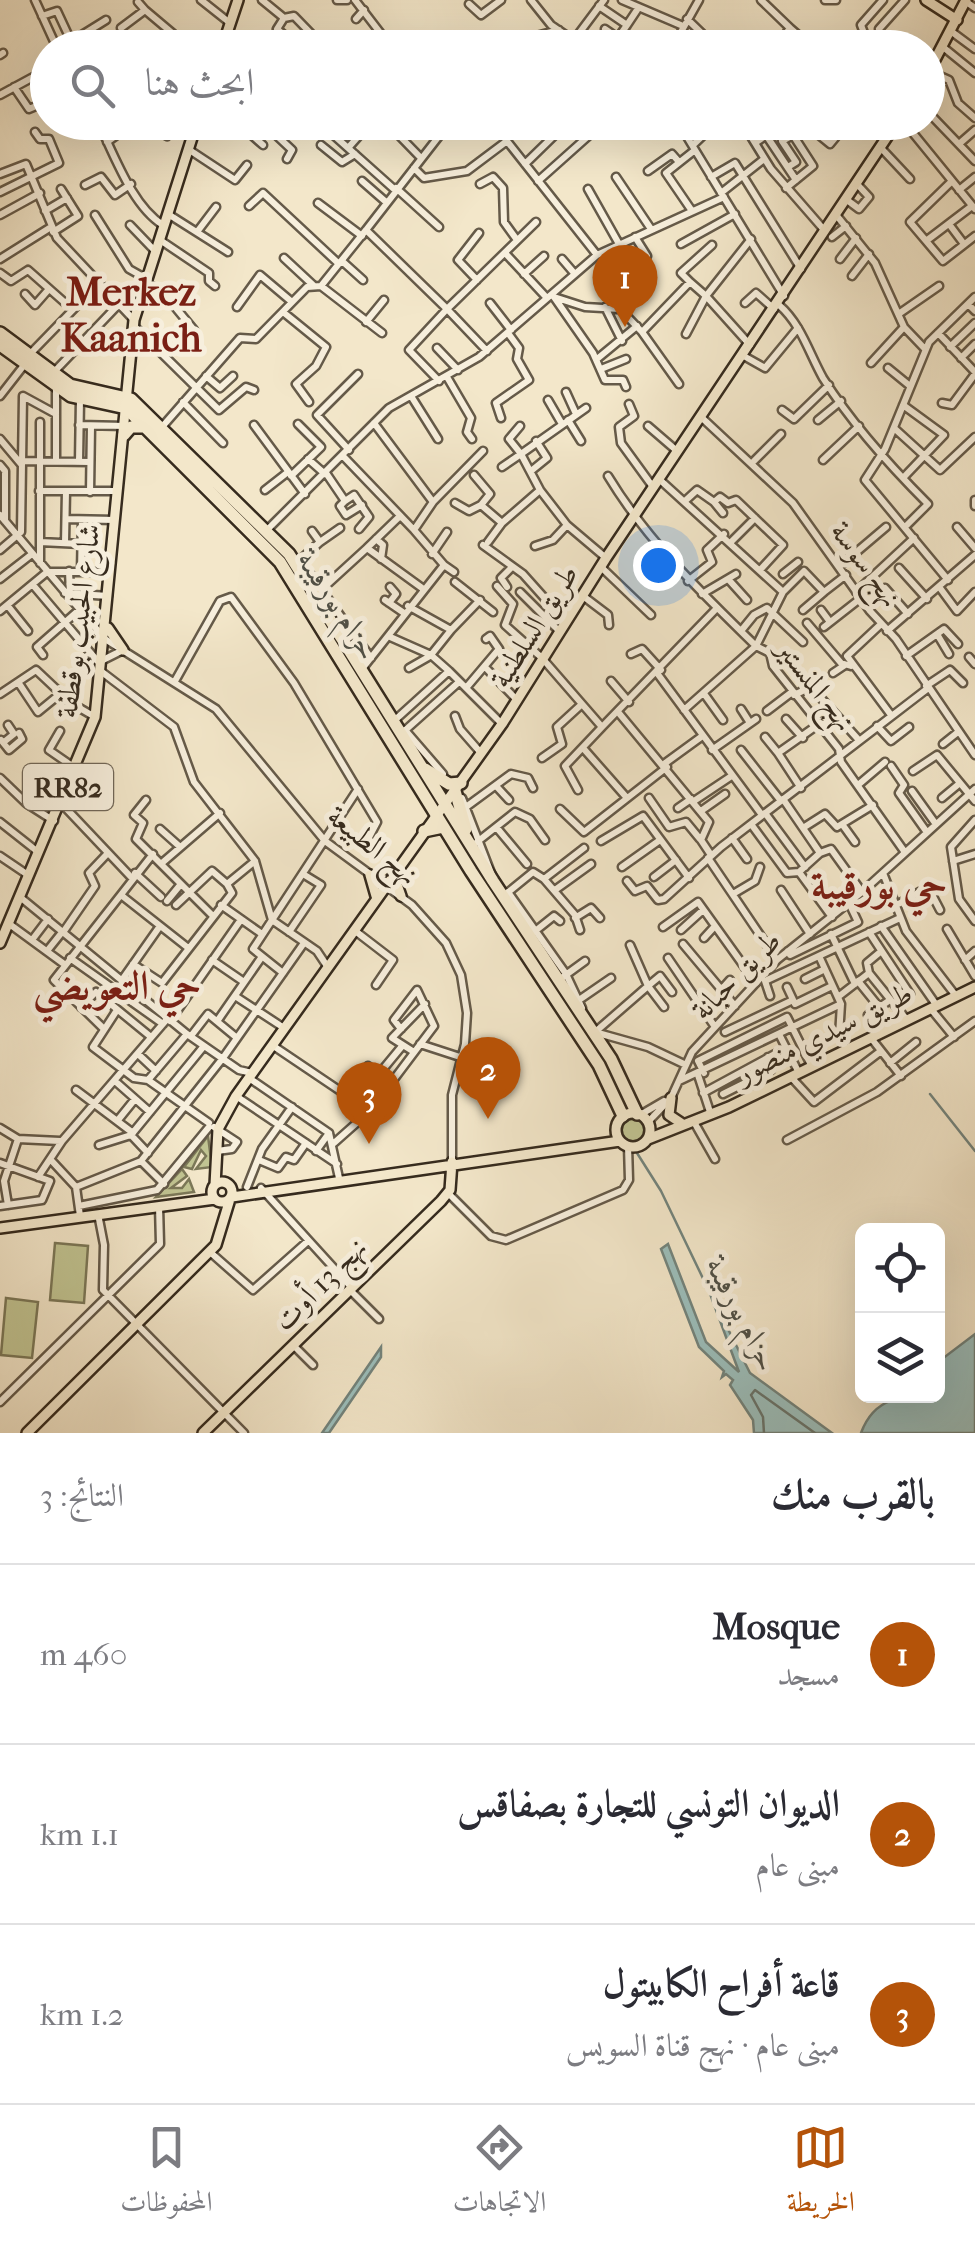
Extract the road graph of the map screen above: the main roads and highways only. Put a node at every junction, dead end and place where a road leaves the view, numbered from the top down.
1 (238, 0) edge
2 (926, 0) edge
3 (969, 3) edge
4 (957, 20) junction
5 (228, 30) edge
6 (945, 44) edge
7 (191, 140) edge
8 (886, 140) edge
9 (0, 333) edge
10 (0, 345) edge
11 (27, 359) junction
12 (128, 382) joint
13 (123, 399) junction
14 (144, 426) junction
15 (124, 431) junction
16 (106, 619) junction
17 (123, 650) road end
18 (422, 767) junction
19 (458, 787) junction
20 (445, 804) junction
21 (437, 817) junction
22 (426, 829) junction
23 (473, 841) junction
24 (393, 874) junction
25 (371, 875) road end
26 (400, 896) road end
27 (376, 898) junction
28 (5, 926) edge
29 (0, 942) edge
30 (974, 989) edge
31 (671, 1098) road end
32 (635, 1120) junction
33 (694, 1122) junction
34 (680, 1124) junction
35 (648, 1139) junction
36 (588, 1142) junction
37 (624, 1144) junction
38 (217, 1153) junction
39 (452, 1162) junction
40 (229, 1184) junction
41 (214, 1186) junction
42 (264, 1189) junction
43 (224, 1199) junction
44 (181, 1202) junction
45 (0, 1228) edge
46 (28, 1433) edge
47 (203, 1433) edge

1 - 5 main road
2 - 4 main road
3 - 4 main road
4 - 6 main road
7 - 12 main road
8 - 19 main road, طريق السلطنية
9 - 11 highway
10 - 11 highway
11 - 13 highway
11 - 13 highway
12 - 13 highway
13 - 14 highway
13 - 15 main road, شارع الحبيب بوقطفة / RR82
13 - 18 highway
14 - 15 highway
14 - 21 highway
15 - 16 main road, شارع الحبيب بوقطفة / RR82
16 - 17 main road
16 - 28 main road, شارع الحبيب بوقطفة / RR82
18 - 19 highway
18 - 20 highway
19 - 20 main road, طريق السلطنية
19 - 23 highway
20 - 21 main road, طريق السلطنية
20 - 23 highway
21 - 22 highway
21 - 22 highway
21 - 32 highway
22 - 24 main road
23 - 32 highway
24 - 26 main road
24 - 27 main road
25 - 27 main road
27 - 38 main road
28 - 29 main road, شارع الحبيب بوقطفة / RR82
30 - 33 main road, طريق سيدي منصور
31 - 34 main road
32 - 34 main road, طريق سيدي منصور
32 - 35 main road
32 - 36 main road, طريق سيدي منصور
32 - 37 main road
33 - 34 main road, طريق سيدي منصور
33 - 35 main road, طريق سيدي منصور
35 - 37 main road, طريق سيدي منصور
36 - 37 main road, طريق سيدي منصور
36 - 39 main road, طريق سيدي منصور
38 - 40 main road
38 - 41 main road
39 - 42 main road, طريق سيدي منصور
39 - 47 main road, نهج 13 أوت
40 - 41 main road, طريق سيدي منصور
40 - 42 main road, طريق سيدي منصور
40 - 43 main road
41 - 43 main road
41 - 44 main road, طريق سيدي منصور
42 - 43 main road, طريق سيدي منصور
43 - 44 main road, طريق سيدي منصور
43 - 46 main road
44 - 45 main road, طريق سيدي منصور

